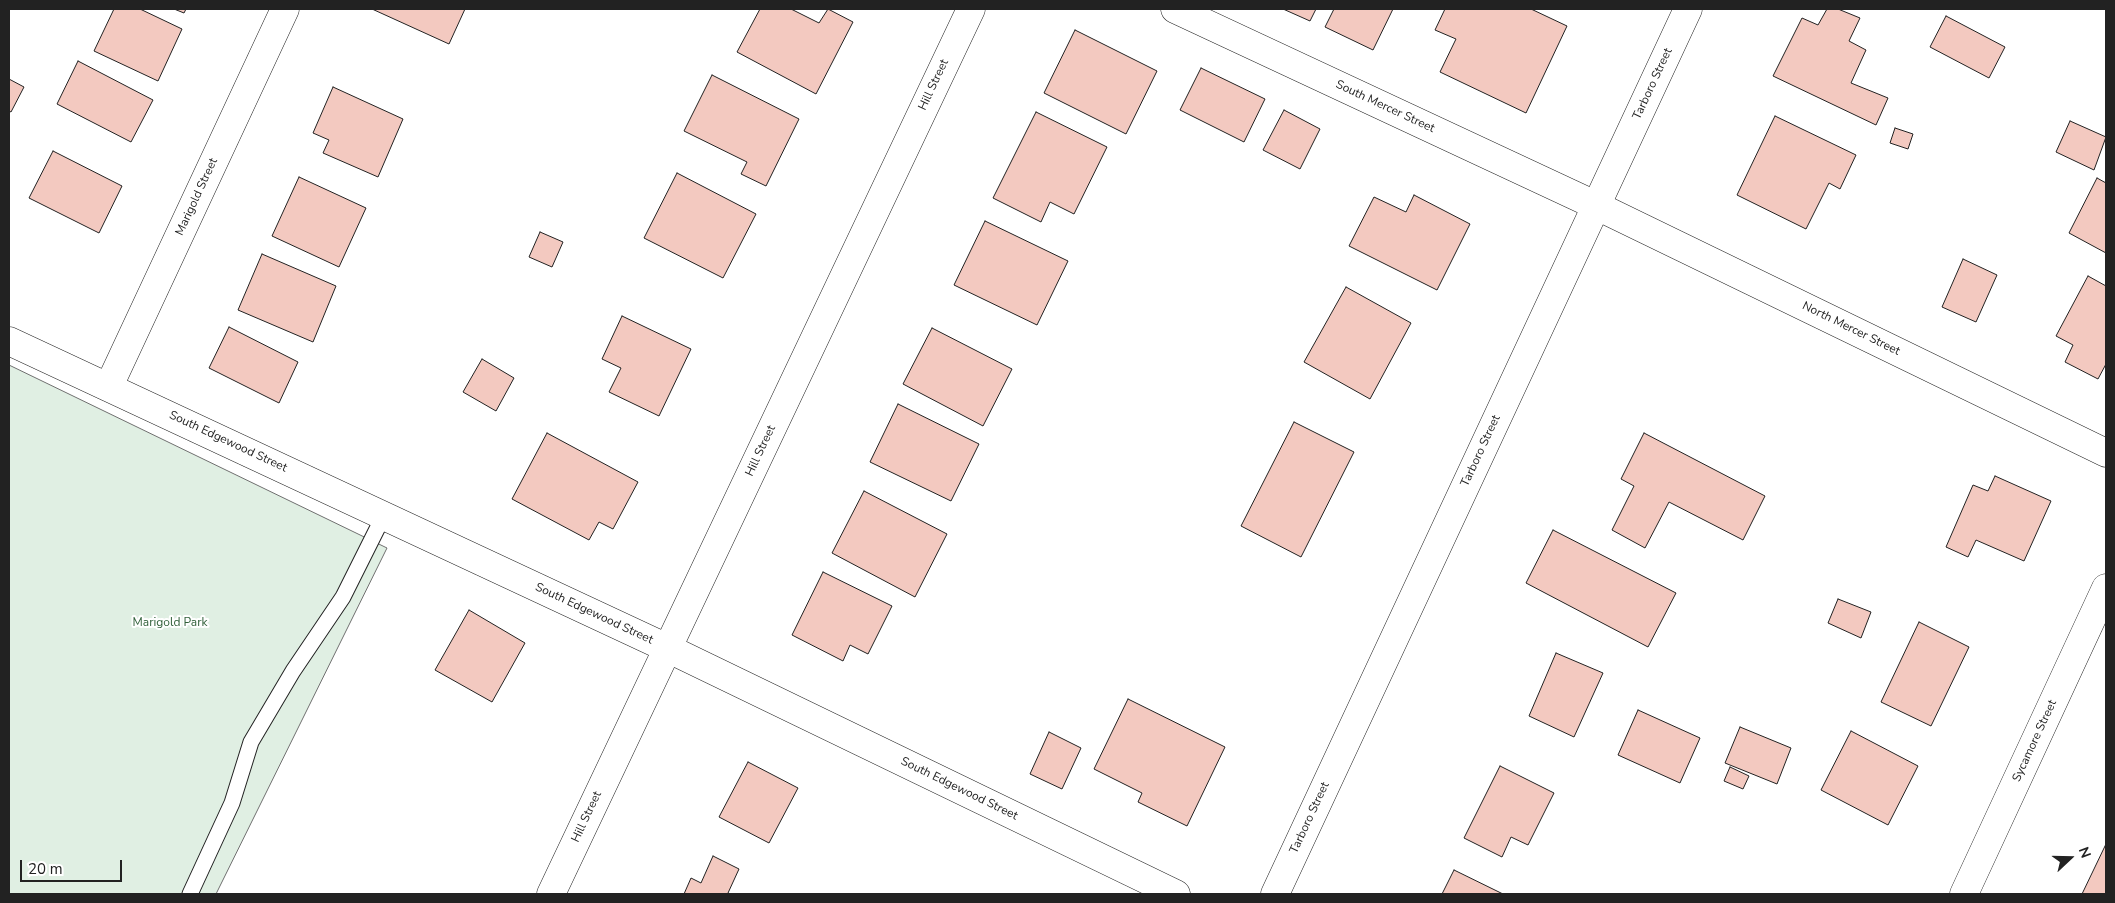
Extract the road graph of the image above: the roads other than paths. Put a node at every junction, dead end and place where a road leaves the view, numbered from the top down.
1 (285, 9) edge
2 (971, 9) edge
3 (1175, 9) edge
4 (1688, 9) edge
5 (1595, 205) junction
6 (9, 341) edge
7 (109, 386) junction
8 (2106, 452) edge
9 (384, 515) junction
10 (2106, 588) edge
11 (667, 648) junction
12 (190, 894) edge
13 (551, 894) edge
14 (1176, 894) edge
15 (1275, 894) edge
16 (1964, 894) edge

1 - 7 street, Marigold Street
2 - 11 street, Hill Street
3 - 5 street, South Mercer Street
4 - 5 street, Tarboro Street
5 - 8 street, North Mercer Street
5 - 15 street, Tarboro Street
6 - 7 street, South Edgewood Street
7 - 9 street, South Edgewood Street
9 - 11 street, South Edgewood Street
9 - 12 lane
10 - 16 street, Sycamore Street
11 - 13 street, Hill Street
11 - 14 street, South Edgewood Street

